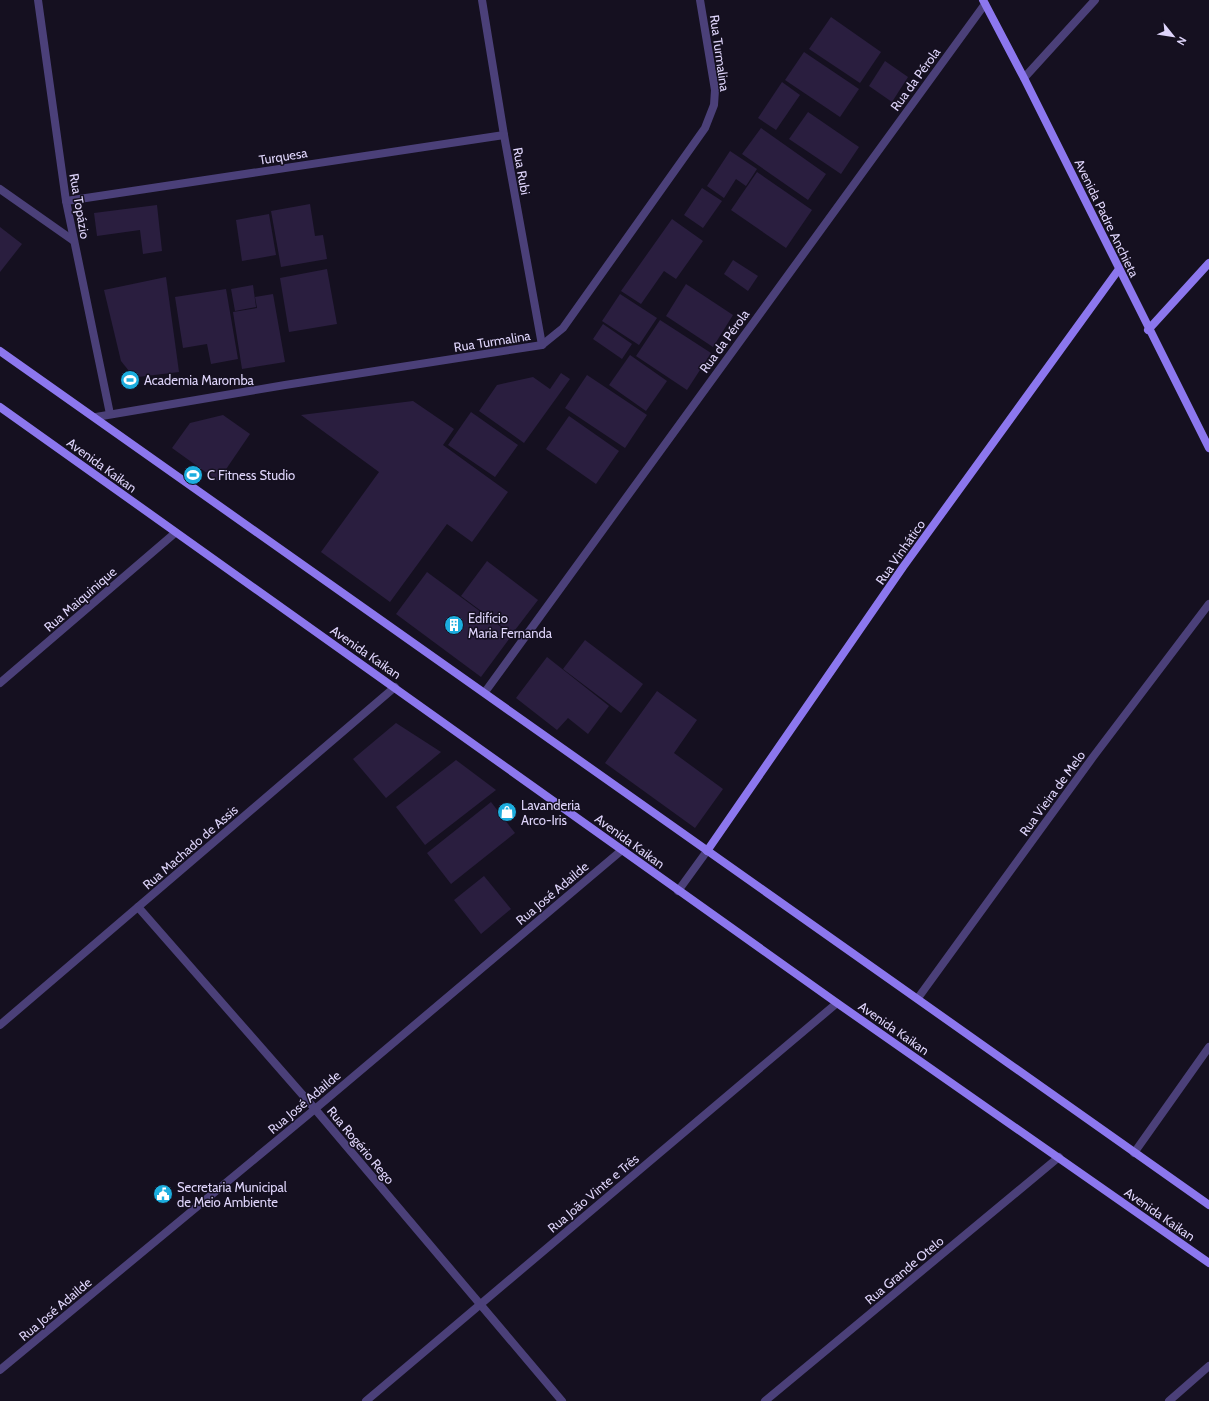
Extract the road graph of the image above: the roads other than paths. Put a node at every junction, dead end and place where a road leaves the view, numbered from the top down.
1 (38, 0) edge
2 (482, 0) edge
3 (700, 0) edge
4 (1095, 0) edge
5 (984, 2) edge
6 (1024, 78) junction
7 (504, 135) junction
8 (0, 189) edge
9 (66, 201) junction
10 (74, 241) junction
11 (1209, 263) edge
12 (1119, 269) junction
13 (1148, 330) junction
14 (542, 345) junction
15 (0, 351) edge
16 (0, 407) edge
17 (110, 414) junction
18 (96, 417) junction
19 (1209, 448) edge
20 (175, 533) junction
21 (1209, 604) edge
22 (0, 683) edge
23 (395, 687) junction
24 (485, 692) junction
25 (622, 850) junction
26 (707, 851) junction
27 (678, 891) junction
28 (138, 907) junction
29 (918, 998) junction
30 (836, 1003) junction
31 (0, 1025) edge
32 (1209, 1047) edge
33 (315, 1109) junction
34 (1134, 1153) junction
35 (1059, 1157) junction
36 (1209, 1204) edge
37 (1209, 1263) edge
38 (480, 1304) junction
39 (1209, 1366) edge
40 (0, 1370) edge
41 (366, 1401) edge
42 (562, 1401) edge
43 (765, 1401) edge
44 (1169, 1401) edge

1 - 9 street, Rua Topázio
2 - 7 street, Rua Rubi
3 - 14 street, Rua Turmalina
4 - 6 street
5 - 6 street, Avenida Padre Anchieta
5 - 24 street, Rua da Pérola
6 - 12 street, Avenida Padre Anchieta
7 - 9 street, Turquesa
7 - 14 street, Rua Rubi
8 - 10 street
9 - 10 street, Rua Topázio
10 - 17 street, Rua Topázio
11 - 13 street
12 - 13 street, Avenida Padre Anchieta
12 - 26 street, Rua Vinhático
13 - 19 street, Avenida Padre Anchieta
14 - 17 street, Rua Turmalina
15 - 18 street
16 - 20 street, Avenida Kaikan
17 - 18 street, Rua Turmalina
18 - 24 street
20 - 22 street, Rua Maiquinique
20 - 23 street, Avenida Kaikan
21 - 29 street, Rua Vieira de Melo
23 - 25 street, Avenida Kaikan
23 - 28 street, Rua Machado de Assis
24 - 26 street
25 - 27 street, Avenida Kaikan
25 - 33 street, Rua José Adailde
26 - 27 street
26 - 29 street
27 - 30 street, Avenida Kaikan
28 - 31 street, Rua Machado de Assis
28 - 33 street, Rua Rogério Rego
29 - 34 street
30 - 35 street, Avenida Kaikan
30 - 38 street, Rua João Vinte e Três
32 - 34 street
33 - 38 street, Rua Rogério Rego
33 - 40 street, Rua José Adailde
34 - 36 street
35 - 37 street, Avenida Kaikan
35 - 43 street, Rua Grande Otelo
38 - 41 street, Rua João Vinte e Três
38 - 42 street, Rua Rogério Rego
39 - 44 street

